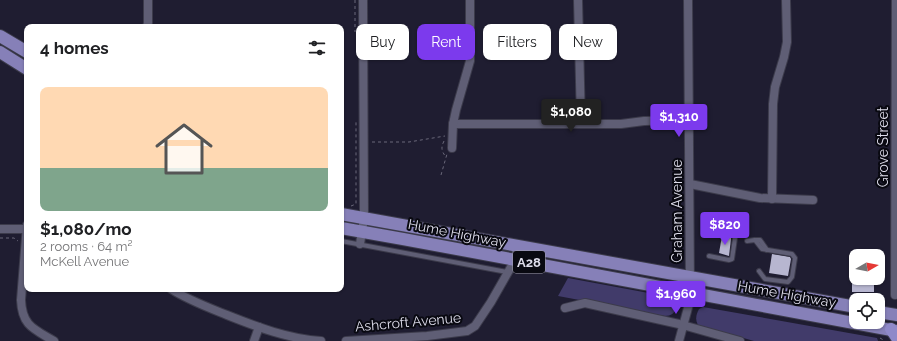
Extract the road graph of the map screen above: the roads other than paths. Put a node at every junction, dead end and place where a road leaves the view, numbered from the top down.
1 (148, 0) edge
2 (363, 0) edge
3 (470, 0) edge
4 (578, 0) edge
5 (688, 0) edge
6 (786, 0) edge
7 (896, 0) edge
8 (148, 24) edge
9 (0, 36) edge
10 (24, 50) edge
11 (0, 52) edge
12 (24, 67) edge
13 (689, 120) junction
14 (581, 123) junction
15 (453, 124) junction
16 (452, 148) road end
17 (690, 184) junction
18 (772, 199) junction
19 (813, 200) dead end
20 (344, 215) edge
21 (364, 218) junction
22 (24, 228) edge
23 (0, 229) edge
24 (344, 229) edge
25 (362, 232) junction
26 (708, 232) dead end
27 (344, 241) edge
28 (747, 241) dead end
29 (360, 244) junction
30 (517, 246) junction
31 (710, 256) dead end
32 (515, 260) junction
33 (24, 264) edge
34 (759, 271) dead end
35 (507, 272) junction
36 (690, 277) junction
37 (177, 292) edge
38 (690, 292) junction
39 (896, 295) dead end
40 (849, 306) edge
41 (565, 308) dead end
42 (885, 313) edge
43 (897, 315) edge
44 (683, 325) junction
45 (258, 327) junction
46 (895, 333) edge
47 (54, 341) edge
48 (254, 341) edge
49 (321, 341) edge
50 (346, 341) edge
51 (679, 341) edge
52 (740, 341) edge

1 - 8 street
2 - 21 street
3 - 15 street
4 - 14 street
5 - 13 street, Graham Avenue
6 - 18 street
7 - 39 street, Grove Street
9 - 10 highway
11 - 12 highway
13 - 14 street
13 - 17 street, Graham Avenue
14 - 15 street
15 - 16 street
17 - 18 street
17 - 36 street, Graham Avenue
18 - 19 street
20 - 21 highway, Hume Highway / A28
21 - 25 street
21 - 30 highway, Hume Highway / A28
22 - 23 street
24 - 25 highway, Hume Highway / A28
25 - 29 street
25 - 32 highway, Hume Highway / A28
26 - 31 lane
27 - 29 lane
28 - 34 lane
29 - 35 lane
30 - 32 street, Ashcroft Avenue
30 - 36 highway, Hume Highway / A28
32 - 35 street, Ashcroft Avenue
32 - 38 highway, Hume Highway / A28
33 - 47 street
35 - 50 street, Ashcroft Avenue
36 - 38 street, Graham Avenue
36 - 40 highway, Hume Highway / A28
37 - 45 street
38 - 44 street, Graham Avenue
38 - 46 highway, Hume Highway / A28
41 - 44 street
42 - 43 highway
44 - 51 street, Graham Avenue
44 - 52 street
45 - 48 street
45 - 49 street

